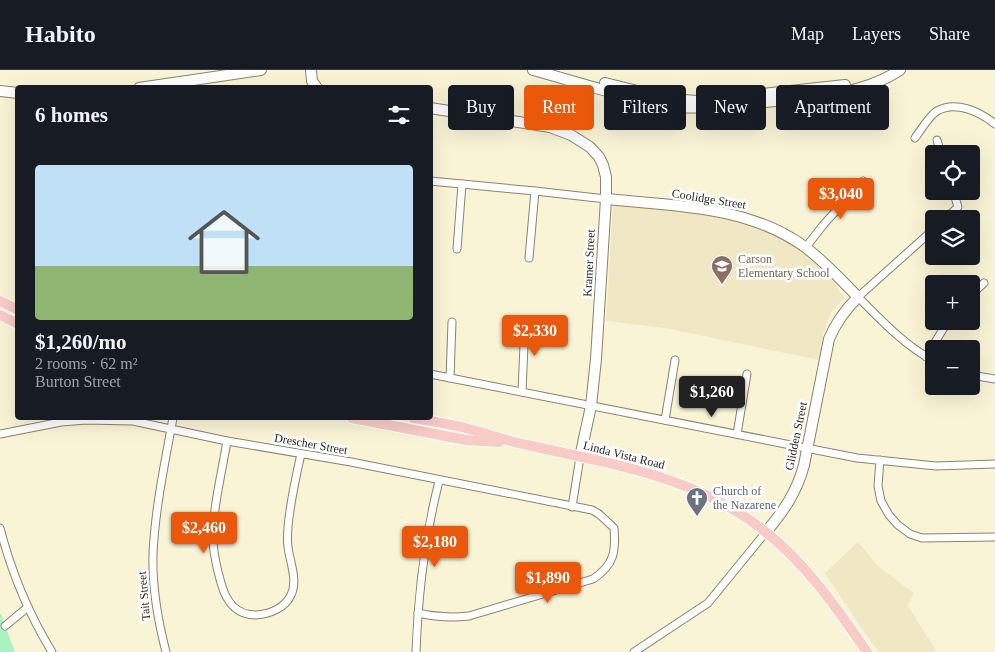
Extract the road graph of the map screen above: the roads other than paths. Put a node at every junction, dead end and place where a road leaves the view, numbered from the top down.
1 (183, 70) edge
2 (261, 70) edge
3 (311, 70) edge
4 (533, 70) edge
5 (559, 70) edge
6 (886, 70) edge
7 (900, 70) edge
8 (185, 84) edge
9 (315, 85) edge
10 (0, 91) edge
11 (15, 93) edge
12 (433, 108) edge
13 (995, 124) edge
14 (915, 138) dead end
15 (937, 140) dead end
16 (938, 145) edge
17 (433, 181) edge
18 (863, 181) dead end
19 (462, 184) junction
20 (535, 190) junction
21 (606, 199) junction
22 (925, 237) edge
23 (806, 247) junction
24 (457, 249) dead end
25 (529, 258) dead end
26 (984, 282) dead end
27 (980, 286) edge
28 (858, 297) junction
29 (0, 301) edge
30 (15, 308) edge
31 (0, 315) edge
32 (525, 321) dead end
33 (15, 322) edge
34 (452, 322) dead end
35 (925, 356) edge
36 (675, 360) dead end
37 (747, 374) dead end
38 (433, 375) edge
39 (980, 376) edge
40 (450, 378) junction
41 (995, 379) edge
42 (522, 392) junction
43 (591, 406) junction
44 (172, 420) edge
45 (362, 420) edge
46 (424, 420) edge
47 (665, 420) junction
48 (170, 430) junction
49 (0, 434) edge
50 (737, 434) junction
51 (228, 440) junction
52 (516, 443) junction
53 (807, 448) junction
54 (301, 454) junction
55 (580, 457) junction
56 (880, 460) junction
57 (995, 464) edge
58 (439, 481) junction
59 (572, 507) junction
60 (0, 528) edge
61 (766, 532) junction
62 (995, 537) edge
63 (28, 607) junction
64 (418, 614) junction
65 (5, 626) dead end
66 (645, 649) edge
67 (52, 652) edge
68 (166, 652) edge
69 (416, 652) edge
70 (634, 652) edge
71 (867, 652) edge

1 - 8 street
2 - 8 street
3 - 9 street
4 - 7 street
5 - 6 street
10 - 11 street
12 - 21 street, Kramer Street
13 - 14 street
15 - 16 street
17 - 19 street, Coolidge Street
18 - 23 street
19 - 20 street, Coolidge Street
19 - 24 street
20 - 21 street, Coolidge Street
20 - 25 street
21 - 23 street, Coolidge Street
21 - 43 street, Kramer Street
22 - 28 street, Glidden Street
23 - 28 street, Coolidge Street
26 - 27 street
28 - 35 street, Coolidge Street
28 - 53 street, Glidden Street
29 - 30 main road
31 - 33 main road
32 - 42 street
34 - 40 street
36 - 47 street
37 - 50 street
38 - 40 street
39 - 41 street
40 - 42 street
42 - 43 street
43 - 47 street
43 - 55 street, Kramer Street
44 - 48 street, Tait Street
45 - 52 main road, Linda Vista Road
46 - 52 main road, Linda Vista Road
47 - 50 street
48 - 49 street, Drescher Street
48 - 51 street, Drescher Street
48 - 68 street, Tait Street
50 - 53 street
51 - 54 street, Drescher Street
51 - 54 street
52 - 55 main road, Linda Vista Road
53 - 56 street
53 - 61 street, Glidden Street
54 - 58 street, Drescher Street
55 - 59 street, Kramer Street
55 - 61 main road, Linda Vista Road
56 - 57 street
56 - 62 street
58 - 59 street, Drescher Street
58 - 64 street
59 - 64 street, Drescher Street
60 - 63 street
61 - 66 street, Glidden Street
61 - 71 main road, Linda Vista Road
63 - 65 street
63 - 67 street
64 - 69 street
66 - 70 street, Glidden Street

